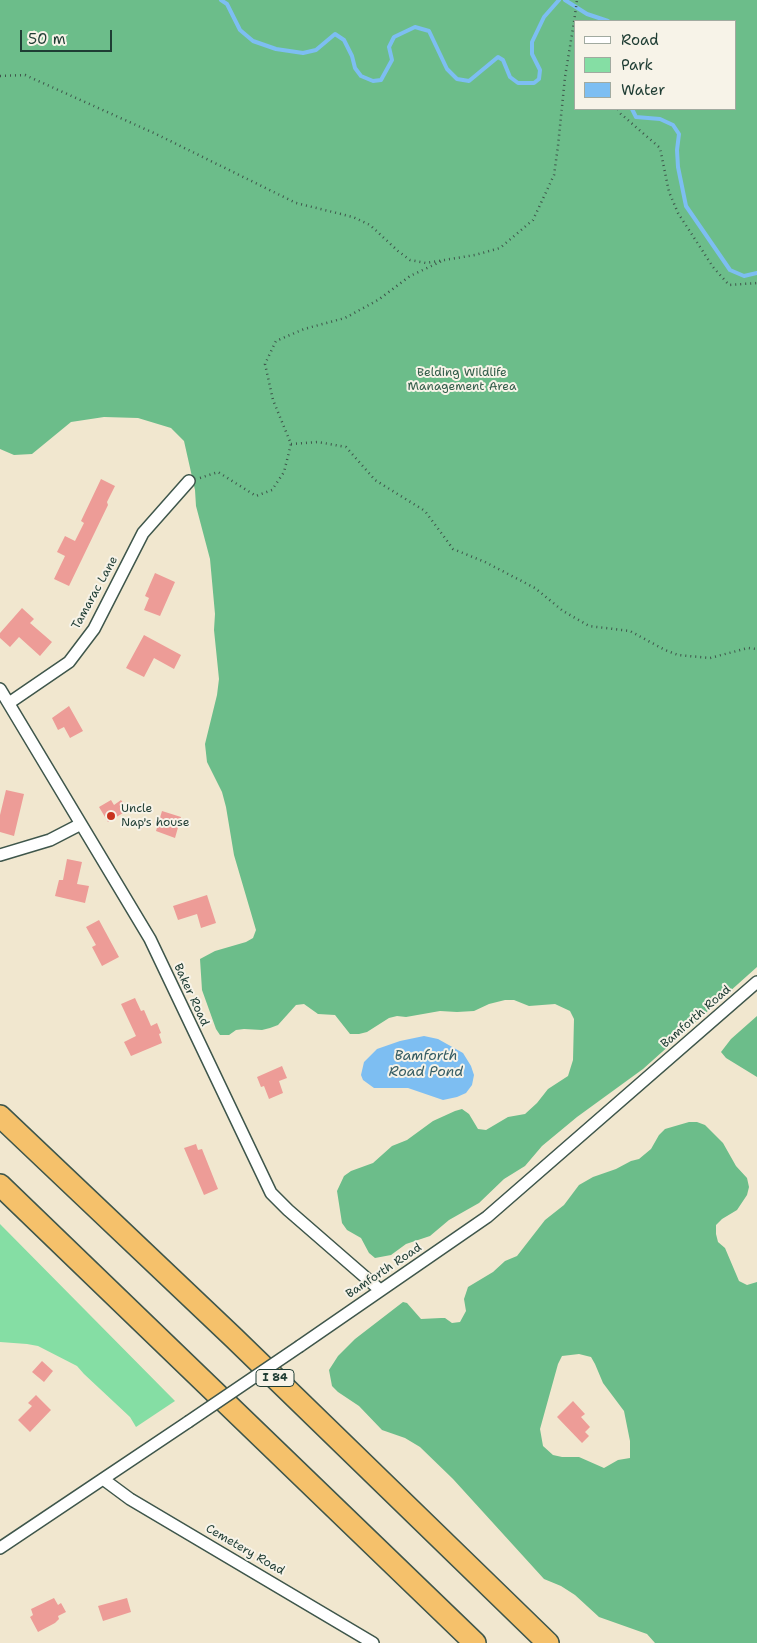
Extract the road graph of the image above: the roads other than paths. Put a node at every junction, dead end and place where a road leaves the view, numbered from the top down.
1 (190, 481) road end
2 (0, 689) edge
3 (9, 703) junction
4 (81, 824) junction
5 (0, 855) edge
6 (757, 982) edge
7 (0, 1116) edge
8 (0, 1185) edge
9 (380, 1290) junction
10 (103, 1479) junction
11 (0, 1548) edge
12 (373, 1643) edge
13 (475, 1643) edge
14 (548, 1643) edge

1 - 3 street, Tamarac Lane
2 - 3 street, Baker Road
3 - 4 street, Baker Road
4 - 5 street
4 - 9 street, Baker Road
6 - 9 street, Bamforth Road
7 - 14 highway, I 84
8 - 13 highway
9 - 10 street, Bamforth Road, bridge
10 - 11 street, Bamforth Road
10 - 12 street, Cemetery Road

